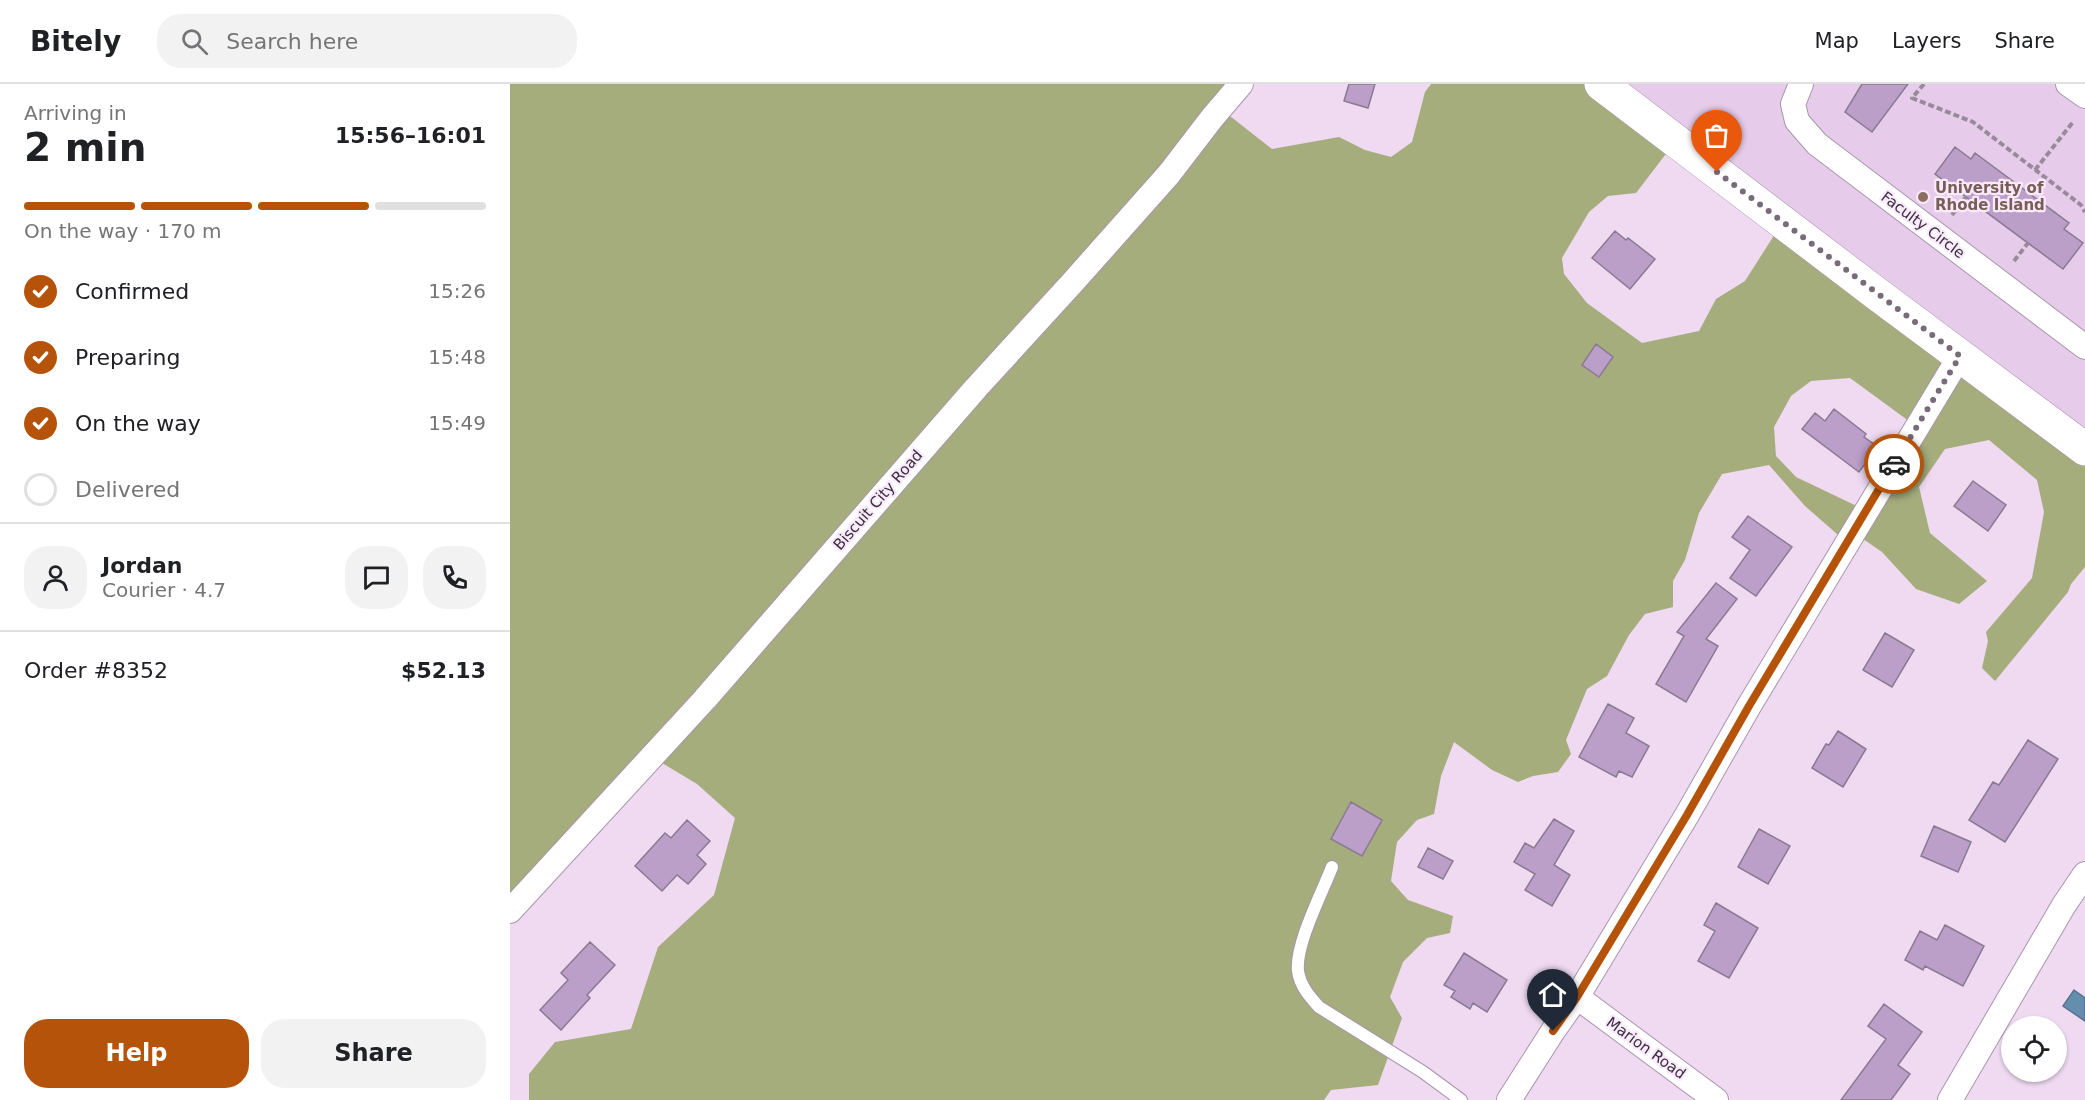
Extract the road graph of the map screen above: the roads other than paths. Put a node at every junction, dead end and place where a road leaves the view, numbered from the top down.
1 (1241, 84) edge
2 (1601, 84) edge
3 (1801, 84) edge
4 (2068, 84) edge
5 (2085, 96) edge
6 (2085, 347) edge
7 (1960, 356) junction
8 (2085, 449) edge
9 (1332, 867) dead end
10 (2085, 874) edge
11 (510, 911) edge
12 (1577, 997) junction
13 (1461, 1100) edge
14 (1509, 1100) edge
15 (1716, 1100) edge
16 (1950, 1100) edge

1 - 11 street, Biscuit City Road
2 - 7 main road
3 - 6 street, Faculty Circle
4 - 5 street
7 - 8 main road
7 - 12 street
9 - 13 lane
10 - 16 street
12 - 14 street
12 - 15 street, Marion Road

